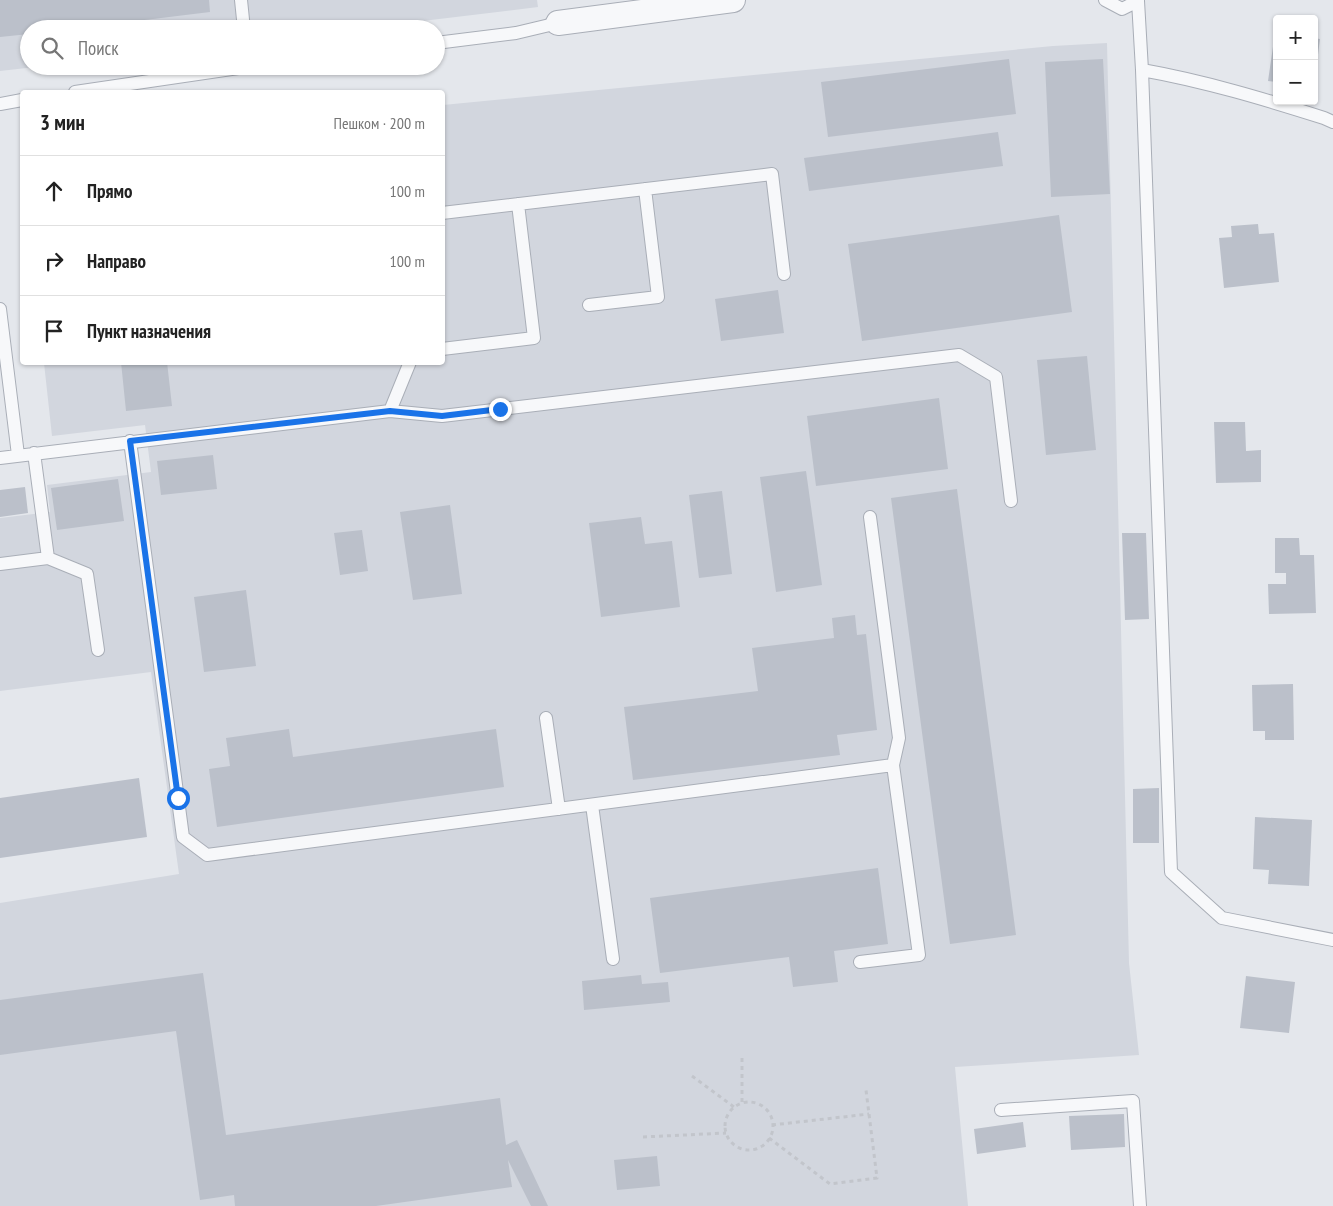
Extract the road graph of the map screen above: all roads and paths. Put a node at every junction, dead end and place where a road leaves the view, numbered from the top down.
1 (241, 0) edge
2 (733, 0) edge
3 (1105, 0) edge
4 (1138, 1) edge
5 (243, 20) edge
6 (558, 23) joint
7 (445, 42) edge
8 (1142, 70) junction
9 (189, 75) edge
10 (88, 90) edge
11 (20, 100) edge
12 (0, 104) edge
13 (1333, 122) edge
14 (645, 189) junction
15 (518, 204) junction
16 (445, 213) edge
17 (784, 274) dead end
18 (589, 305) dead end
19 (0, 317) edge
20 (445, 349) edge
21 (409, 365) edge
22 (390, 411) junction
23 (130, 441) junction
24 (34, 453) junction
25 (18, 455) junction
26 (0, 458) edge
27 (1011, 501) dead end
28 (870, 517) dead end
29 (48, 558) junction
30 (0, 564) edge
31 (98, 650) dead end
32 (546, 718) dead end
33 (894, 765) junction
34 (592, 805) junction
35 (558, 809) junction
36 (1333, 940) edge
37 (613, 959) dead end
38 (860, 962) dead end
39 (742, 1058) dead end
40 (692, 1076) dead end
41 (866, 1090) dead end
42 (742, 1103) junction
43 (734, 1108) junction
44 (1001, 1110) dead end
45 (869, 1114) junction
46 (772, 1125) junction
47 (726, 1133) junction
48 (643, 1137) dead end
49 (770, 1138) junction
50 (1140, 1206) edge

1 - 5 lane
2 - 6 street
3 - 4 lane
4 - 8 lane
6 - 7 lane
8 - 13 lane
8 - 36 lane
9 - 10 lane
11 - 12 lane
14 - 15 lane
14 - 17 lane
14 - 18 lane
15 - 16 lane
15 - 20 lane
19 - 25 lane
21 - 22 lane
22 - 23 lane
22 - 27 lane
23 - 24 lane
23 - 35 lane
24 - 25 lane
24 - 29 lane
25 - 26 lane
28 - 33 lane
29 - 30 lane
29 - 31 lane
32 - 35 lane
33 - 34 lane
33 - 38 lane
34 - 35 lane
34 - 37 lane
39 - 42 path
40 - 43 path
41 - 45 path
42 - 43 path
42 - 46 path
43 - 47 path
44 - 50 lane
45 - 46 path
45 - 49 path
46 - 49 path
47 - 48 path
47 - 49 path

